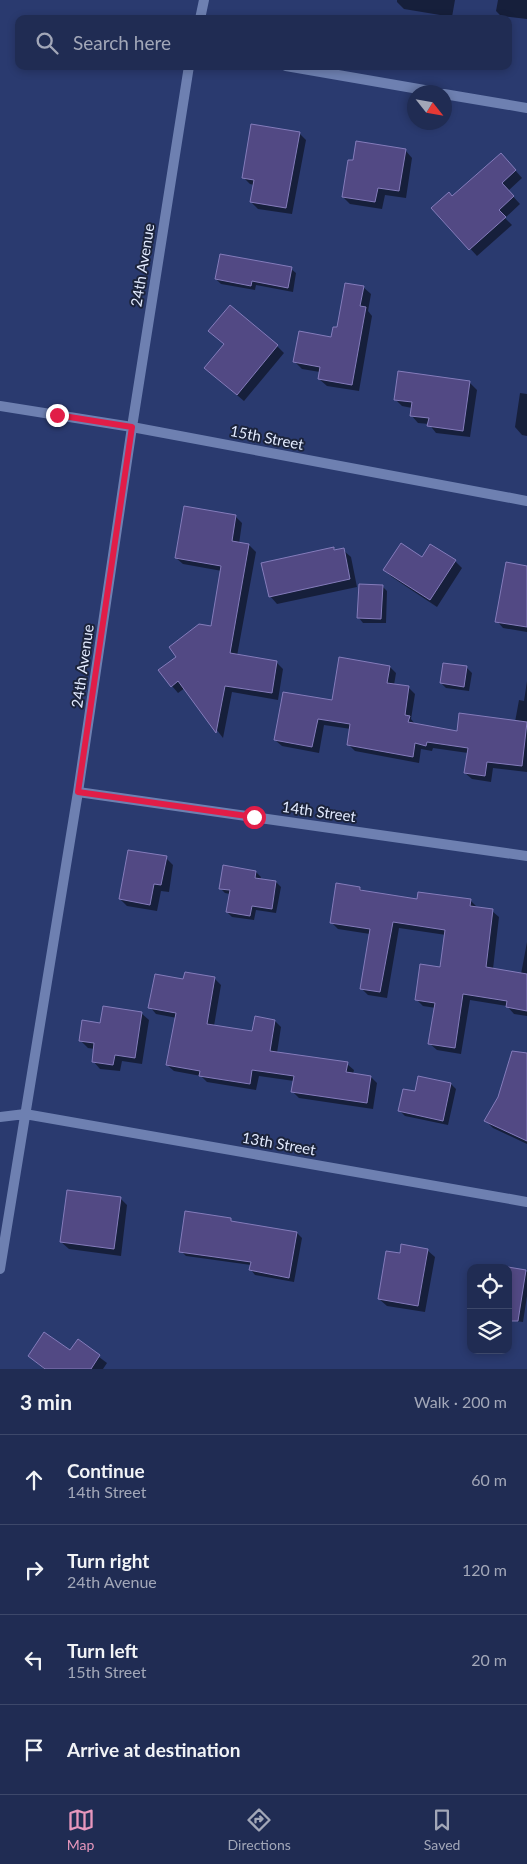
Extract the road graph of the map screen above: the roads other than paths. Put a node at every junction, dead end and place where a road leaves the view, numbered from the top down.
1 (204, 0) edge
2 (201, 15) edge
3 (188, 70) edge
4 (309, 70) edge
5 (407, 87) edge
6 (452, 95) edge
7 (527, 108) edge
8 (0, 406) edge
9 (132, 427) junction
10 (527, 501) edge
11 (78, 792) junction
12 (527, 856) edge
13 (25, 1114) junction
14 (0, 1117) edge
15 (527, 1202) edge
16 (0, 1269) edge

1 - 2 street
3 - 9 street, 24th Avenue
4 - 5 street
6 - 7 street
8 - 9 street, 15th Street
9 - 10 street, 15th Street
9 - 11 street, 24th Avenue
11 - 12 street, 14th Street
11 - 13 street, 24th Avenue
13 - 14 street, 13th Street
13 - 15 street, 13th Street
13 - 16 street, 24th Avenue

